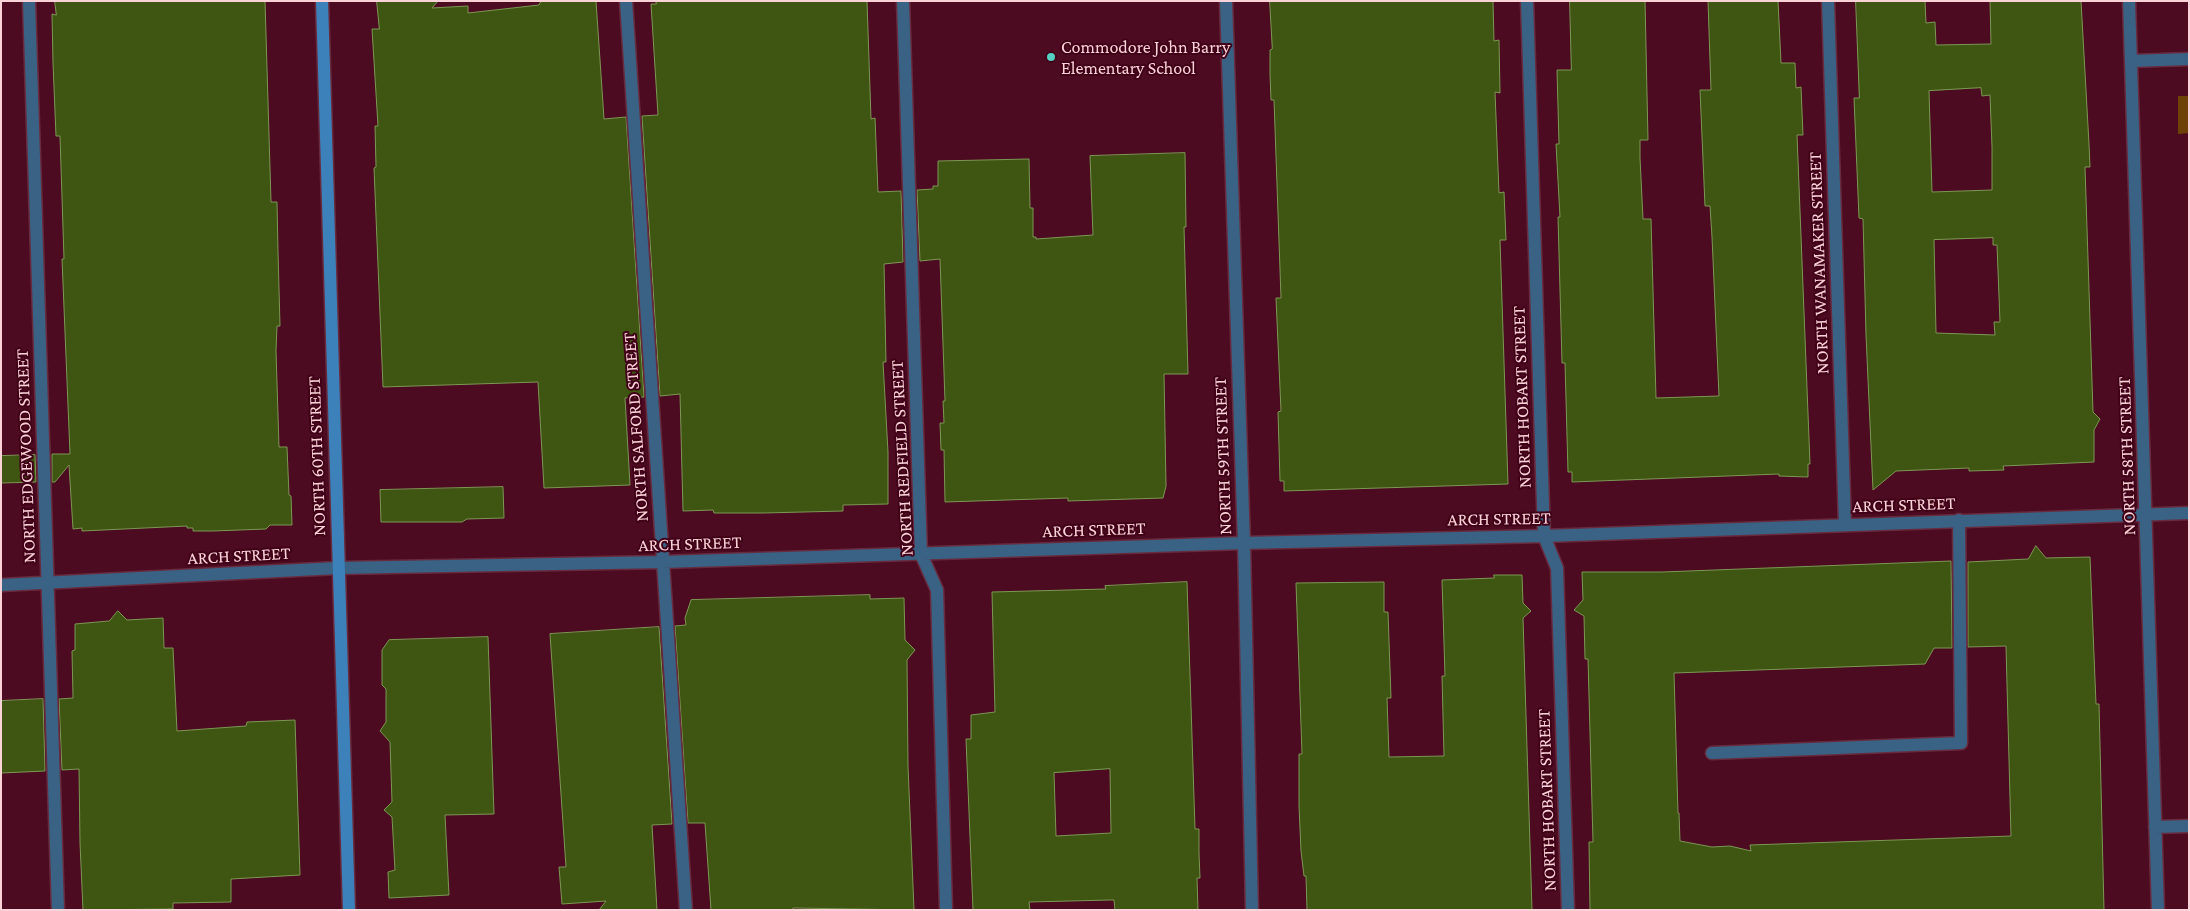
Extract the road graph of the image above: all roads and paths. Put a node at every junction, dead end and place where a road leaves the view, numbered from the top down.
1 (29, 1) edge
2 (322, 1) edge
3 (626, 1) edge
4 (903, 1) edge
5 (1226, 1) edge
6 (1527, 1) edge
7 (1828, 1) edge
8 (2129, 1) edge
9 (2189, 59) edge
10 (2131, 61) junction
11 (2189, 513) edge
12 (2146, 514) junction
13 (1959, 520) junction
14 (1845, 525) junction
15 (1544, 536) junction
16 (1244, 543) junction
17 (921, 554) junction
18 (663, 562) junction
19 (338, 568) junction
20 (48, 584) junction
21 (1, 585) edge
22 (1712, 753) dead end
23 (2189, 826) edge
24 (2155, 827) junction
25 (58, 910) edge
26 (349, 910) edge
27 (686, 910) edge
28 (946, 910) edge
29 (1252, 910) edge
30 (1568, 910) edge
31 (2158, 910) edge

1 - 20 street, NORTH EDGEWOOD STREET
2 - 19 street, NORTH 60TH STREET
3 - 18 street, NORTH SALFORD STREET
4 - 17 street, NORTH REDFIELD STREET
5 - 16 street, NORTH 59TH STREET
6 - 15 street, NORTH HOBART STREET
7 - 14 street, NORTH WANAMAKER STREET
8 - 10 street, NORTH 58TH STREET
9 - 10 street
10 - 12 street, NORTH 58TH STREET
11 - 12 street, ARCH STREET
12 - 13 street, ARCH STREET
12 - 24 street, NORTH 58TH STREET
13 - 14 street, ARCH STREET
13 - 22 street
14 - 15 street, ARCH STREET
15 - 16 street, ARCH STREET
15 - 30 street, NORTH HOBART STREET
16 - 17 street, ARCH STREET
16 - 29 street, NORTH 59TH STREET
17 - 18 street, ARCH STREET
17 - 28 street, NORTH REDFIELD STREET
18 - 19 street, ARCH STREET
18 - 27 street, NORTH SALFORD STREET
19 - 20 street, ARCH STREET
19 - 26 street, NORTH 60TH STREET
20 - 21 street, ARCH STREET
20 - 25 street, NORTH EDGEWOOD STREET
23 - 24 street
24 - 31 street, NORTH 58TH STREET

